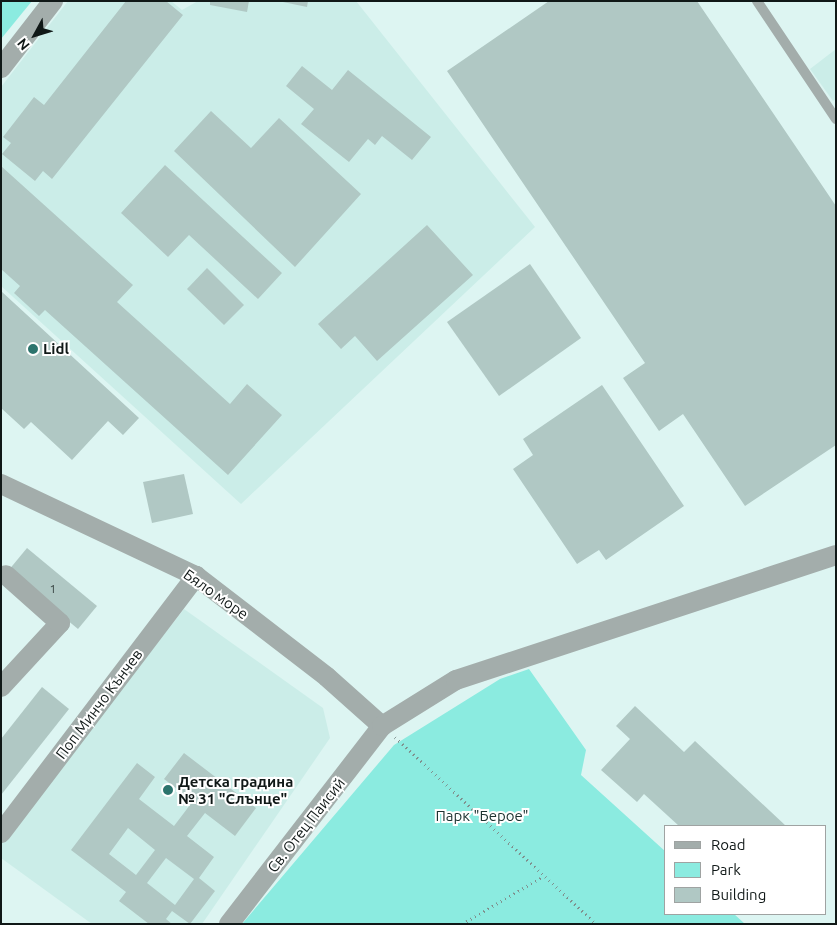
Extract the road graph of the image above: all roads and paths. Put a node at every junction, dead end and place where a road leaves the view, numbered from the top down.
1 (53, 1) edge
2 (757, 1) edge
3 (1, 68) edge
4 (836, 119) edge
5 (1, 484) edge
6 (836, 555) edge
7 (6, 575) dead end
8 (196, 576) junction
9 (1, 687) edge
10 (382, 726) junction
11 (1, 833) edge
12 (542, 877) junction
13 (229, 924) edge
14 (462, 924) edge
15 (596, 924) edge

1 - 3 street
2 - 4 lane
5 - 8 street, Бяло море
6 - 10 street
7 - 9 street
8 - 10 street, Бяло море
8 - 11 street, Поп Минчо Кънчев
10 - 12 path
10 - 13 street, Св. Отец Паисий
12 - 14 path
12 - 15 path

